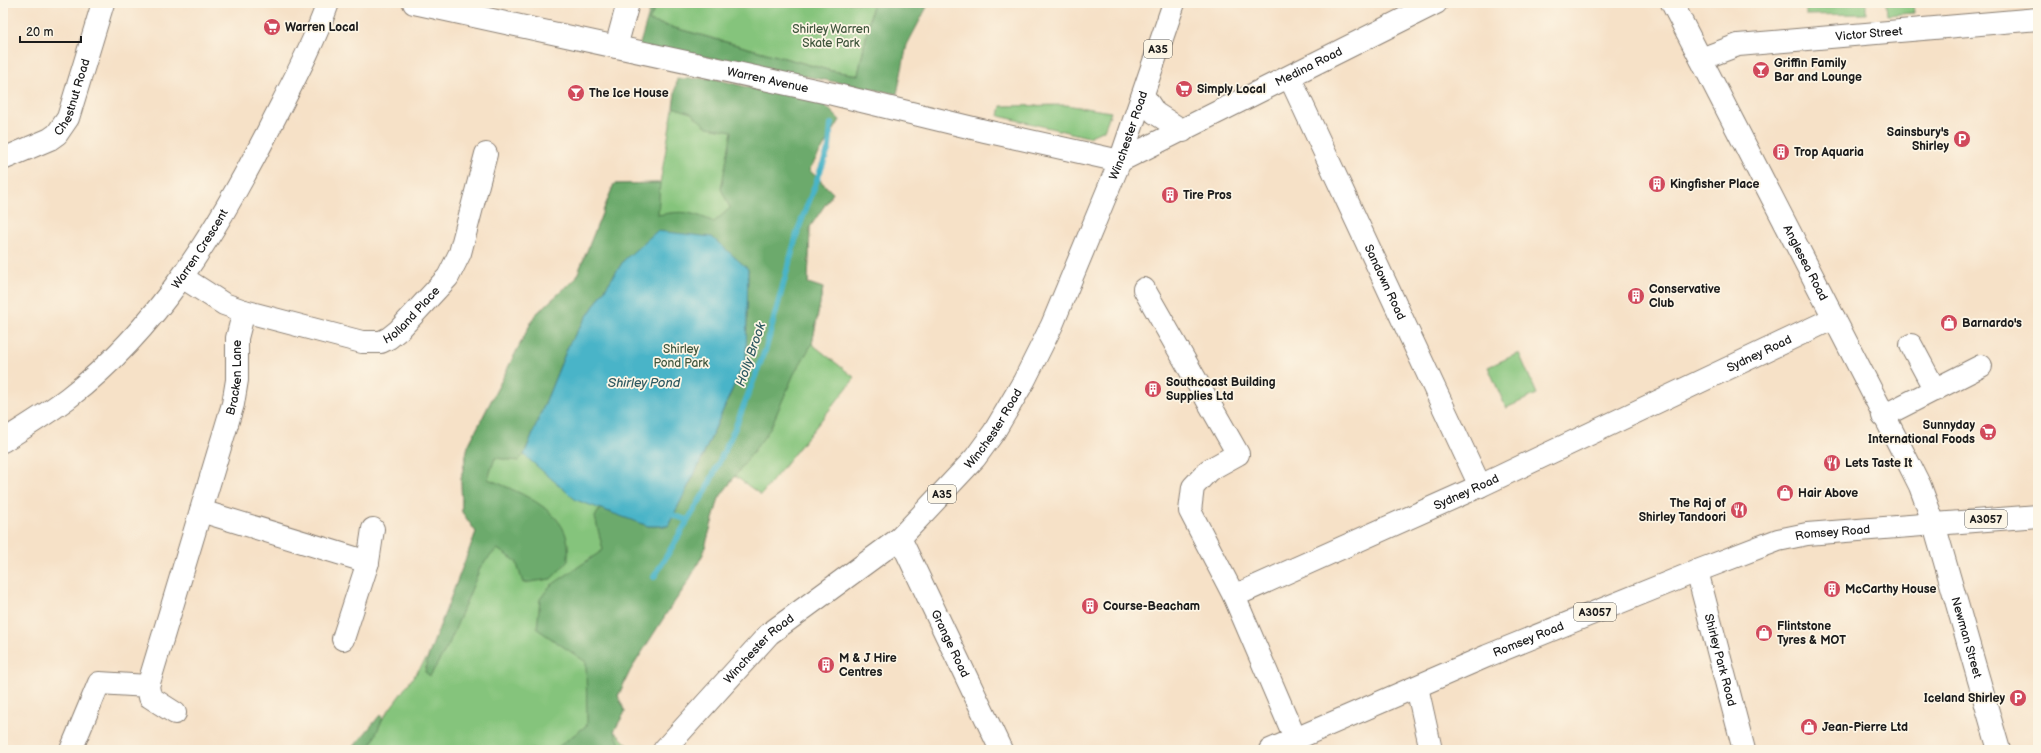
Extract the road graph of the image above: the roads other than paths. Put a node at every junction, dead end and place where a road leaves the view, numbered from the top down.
1 (103, 3) edge
2 (328, 3) edge
3 (414, 3) edge
4 (628, 3) edge
5 (1174, 3) edge
6 (1436, 3) edge
7 (1672, 3) edge
8 (2038, 19) edge
9 (616, 47) junction
10 (1701, 59) junction
11 (1290, 78) junction
12 (1143, 95) junction
13 (1183, 131) junction
14 (486, 154) dead end
15 (3, 159) edge
16 (1120, 161) junction
17 (182, 277) junction
18 (1144, 289) dead end
19 (244, 311) junction
20 (1834, 318) junction
21 (1911, 345) dead end
22 (1980, 366) dead end
23 (1935, 390) junction
24 (1883, 416) junction
25 (3, 441) edge
26 (1480, 486) junction
27 (201, 511) junction
28 (2038, 516) edge
29 (1934, 524) junction
30 (373, 529) dead end
31 (904, 547) junction
32 (368, 562) junction
33 (1697, 570) junction
34 (1234, 596) junction
35 (343, 639) dead end
36 (148, 686) junction
37 (1417, 687) junction
38 (175, 713) dead end
39 (1295, 738) junction
40 (71, 750) edge
41 (664, 750) edge
42 (1001, 750) edge
43 (1270, 750) edge
44 (1431, 750) edge
45 (1744, 750) edge
46 (1999, 750) edge

1 - 15 street, Chestnut Road
2 - 17 street, Warren Crescent
3 - 9 street, Warren Avenue
4 - 9 street
5 - 12 street, Winchester Road / A35
6 - 11 street, Medina Road
7 - 10 street, Anglesea Road
8 - 10 street, Victor Street
9 - 16 street, Warren Avenue
10 - 20 street, Anglesea Road
11 - 13 street, Medina Road
11 - 26 street, Sandown Road
12 - 13 street
12 - 16 street, Winchester Road / A35
13 - 16 street, Medina Road
14 - 19 street, Holland Place
16 - 31 street, Winchester Road / A35
17 - 19 street
17 - 25 street, Warren Crescent
18 - 34 street
19 - 27 street, Bracken Lane
20 - 24 street, Anglesea Road
20 - 26 street, Sydney Road
21 - 23 street
22 - 23 street
23 - 24 street
24 - 29 street, Anglesea Road
26 - 34 street, Sydney Road
27 - 32 street
27 - 36 street, Bracken Lane
28 - 29 street, A3057
29 - 33 street, Romsey Road / A3057
29 - 46 street, Newman Street
30 - 32 street
31 - 41 street, Winchester Road / A35
31 - 42 street, Grange Road
32 - 35 street
33 - 37 street, Romsey Road / A3057
33 - 45 street, Shirley Park Road
34 - 39 street
36 - 38 street
36 - 40 street
37 - 39 street, Romsey Road / A3057
37 - 44 street
39 - 43 street, Romsey Road / A3057

